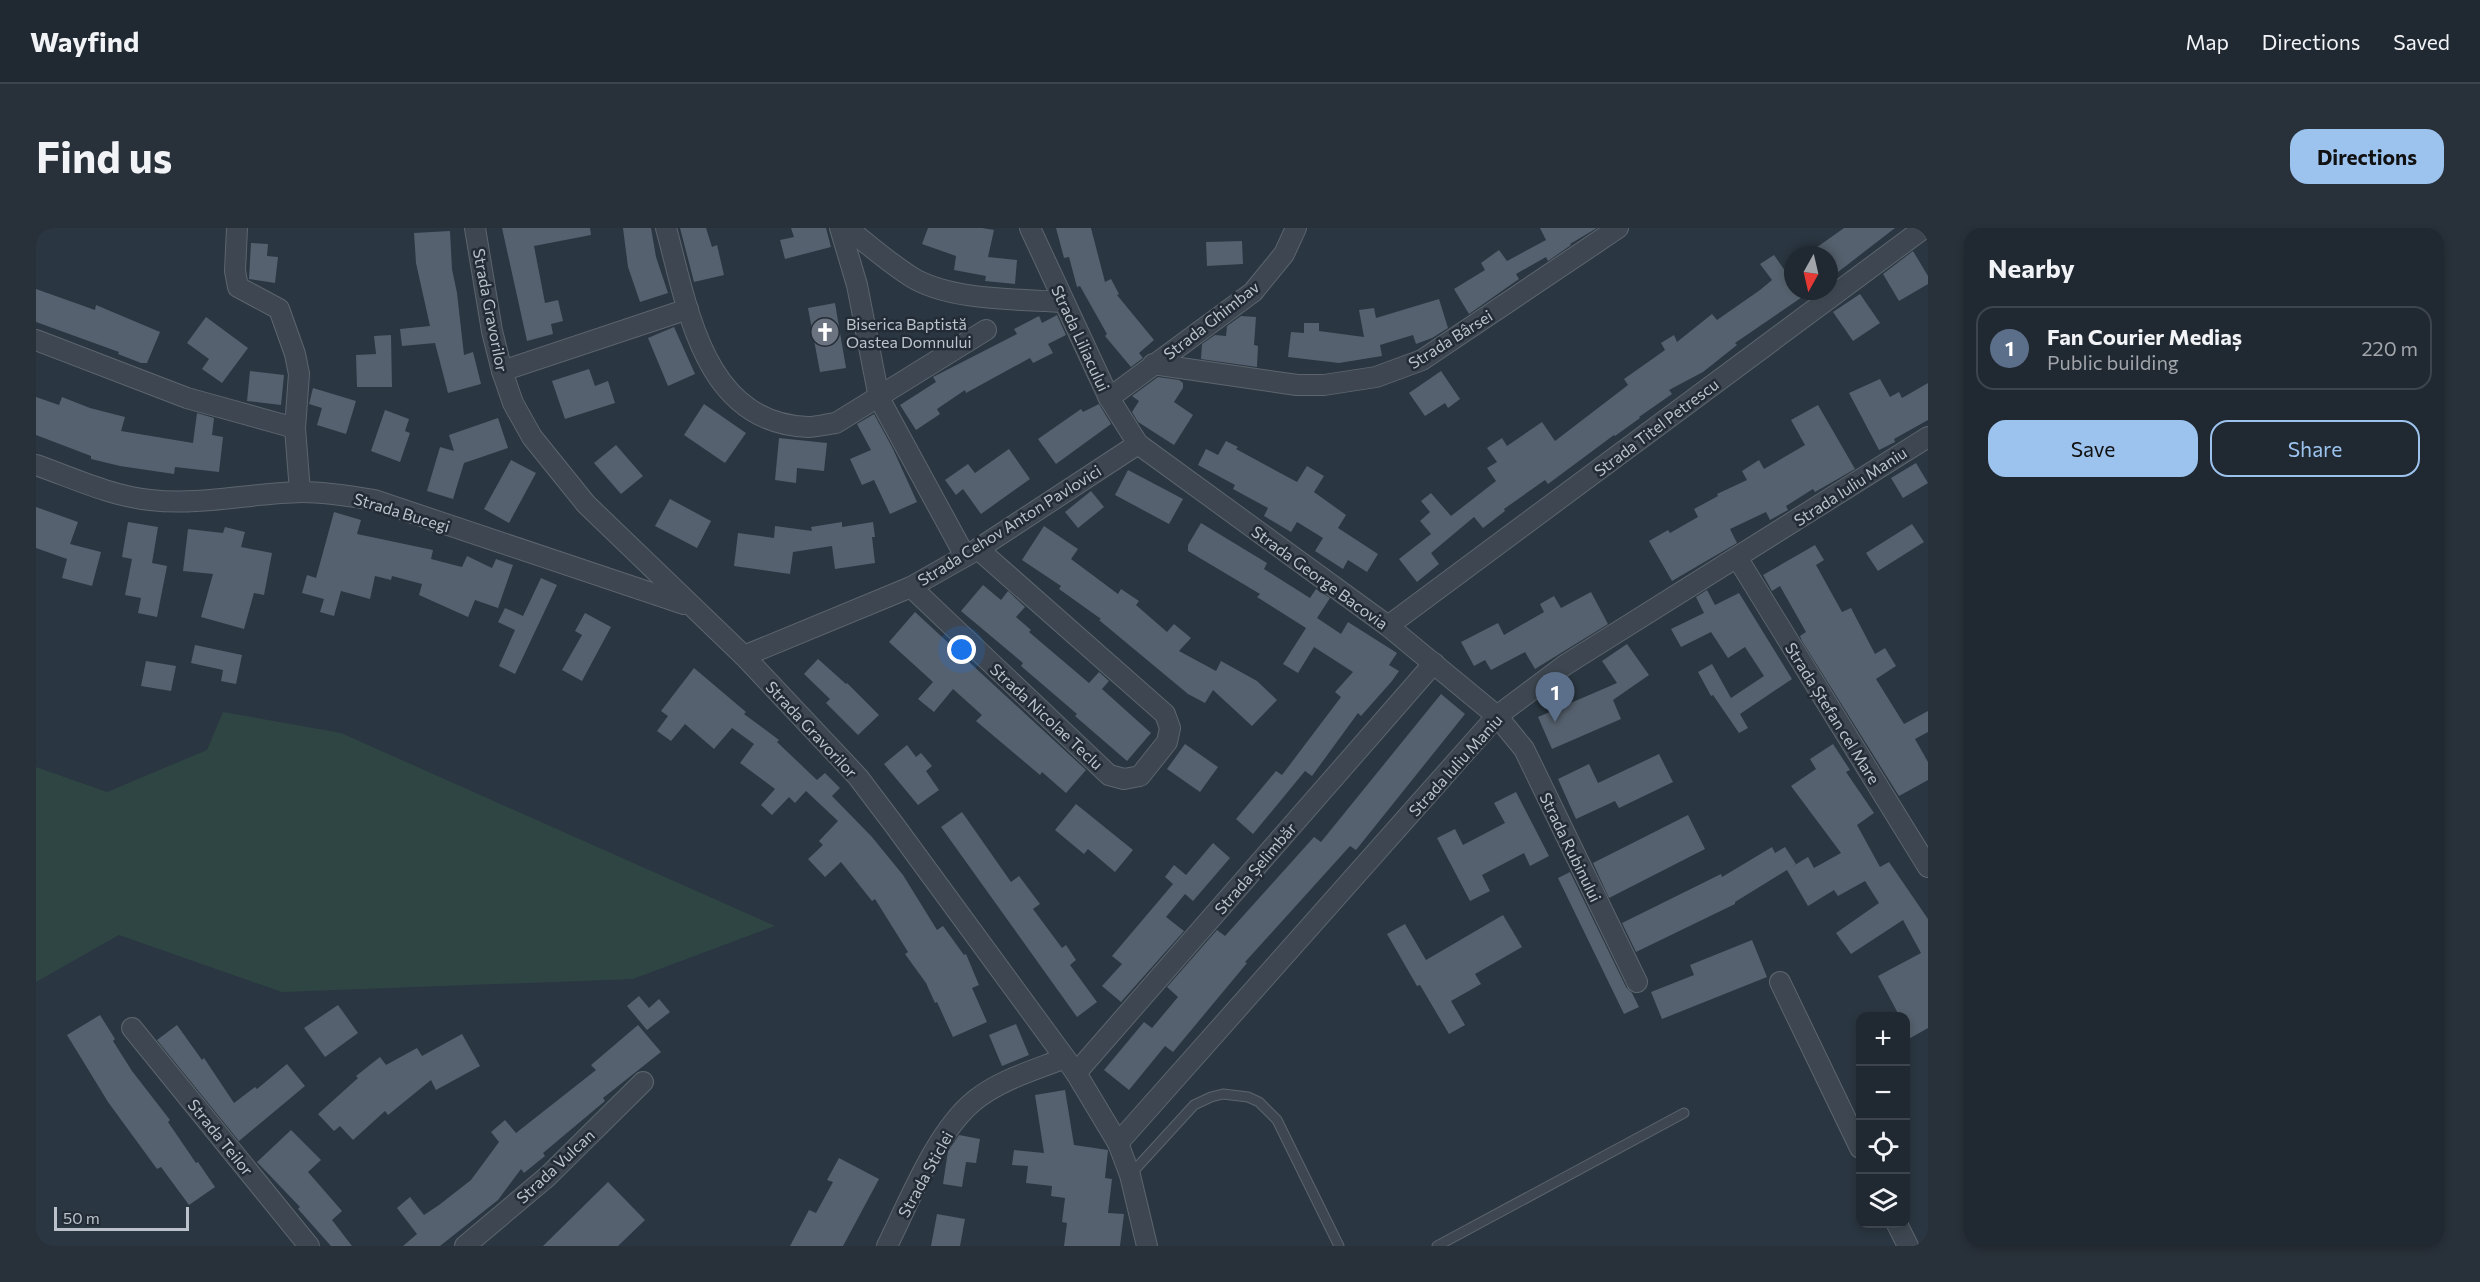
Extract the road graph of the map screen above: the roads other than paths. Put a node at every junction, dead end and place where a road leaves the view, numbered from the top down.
1 (237, 228) edge
2 (475, 228) edge
3 (666, 228) edge
4 (840, 228) edge
5 (847, 228) edge
6 (1030, 228) edge
7 (1296, 228) edge
8 (1618, 228) edge
9 (1923, 228) edge
10 (1064, 302) junction
11 (688, 309) junction
12 (986, 330) dead end
13 (36, 340) edge
14 (1153, 364) junction
15 (502, 371) junction
16 (879, 398) junction
17 (1109, 398) junction
18 (295, 428) junction
19 (1928, 437) edge
20 (1138, 444) junction
21 (36, 465) edge
22 (300, 492) junction
23 (971, 553) junction
24 (1738, 559) junction
25 (911, 587) junction
26 (690, 605) junction
27 (1388, 626) junction
28 (744, 656) junction
29 (1434, 663) junction
30 (1497, 716) junction
31 (1928, 867) edge
32 (1637, 982) dead end
33 (1780, 982) dead end
34 (132, 1028) dead end
35 (1070, 1066) junction
36 (643, 1082) dead end
37 (1684, 1113) dead end
38 (1856, 1140) edge
39 (1118, 1143) junction
40 (1130, 1175) junction
41 (1899, 1228) edge
42 (309, 1246) edge
43 (465, 1246) edge
44 (887, 1246) edge
45 (1147, 1246) edge
46 (1339, 1246) edge
47 (1437, 1246) edge
48 (1908, 1246) edge

1 - 18 street
2 - 15 street, Strada Gravorilor
3 - 11 street
4 - 16 street
5 - 10 street
6 - 10 street, Strada Liliacului
7 - 14 street, Strada Ghimbav
8 - 14 street, Strada Bârsei
9 - 27 street, Strada Titel Petrescu
10 - 17 street, Strada Liliacului
11 - 15 street
11 - 16 street
12 - 16 street
13 - 18 street
14 - 17 street, Strada Ghimbav
15 - 26 street, Strada Gravorilor
16 - 23 street
17 - 20 street, Strada Liliacului
18 - 22 street
19 - 24 street, Strada Iuliu Maniu
20 - 23 street, Strada Cehov Anton Pavlovici
20 - 27 street, Strada George Bacovia
21 - 22 street, Strada Bucegi
22 - 26 street, Strada Bucegi
23 - 25 street, Strada Cehov Anton Pavlovici
23 - 25 street, Strada Nicolae Teclu
24 - 30 street, Strada Iuliu Maniu
24 - 31 street, Strada Ștefan cel Mare
25 - 28 street, Strada Cehov Anton Pavlovici
26 - 28 street, Strada Gravorilor
27 - 29 street, Strada George Bacovia
28 - 35 street, Strada Gravorilor
29 - 30 street, Strada George Bacovia
29 - 35 street, Strada Șelimbăr
30 - 32 street, Strada Rubinului
30 - 39 street, Strada Iuliu Maniu
33 - 38 street
34 - 42 street, Strada Teilor
35 - 39 street, Strada Gravorilor
35 - 44 street, Strada Sticlei
36 - 43 street, Strada Vulcan
37 - 47 lane
39 - 40 street, Strada Gravorilor
40 - 45 street, Strada Gravorilor
40 - 46 lane
41 - 48 street

